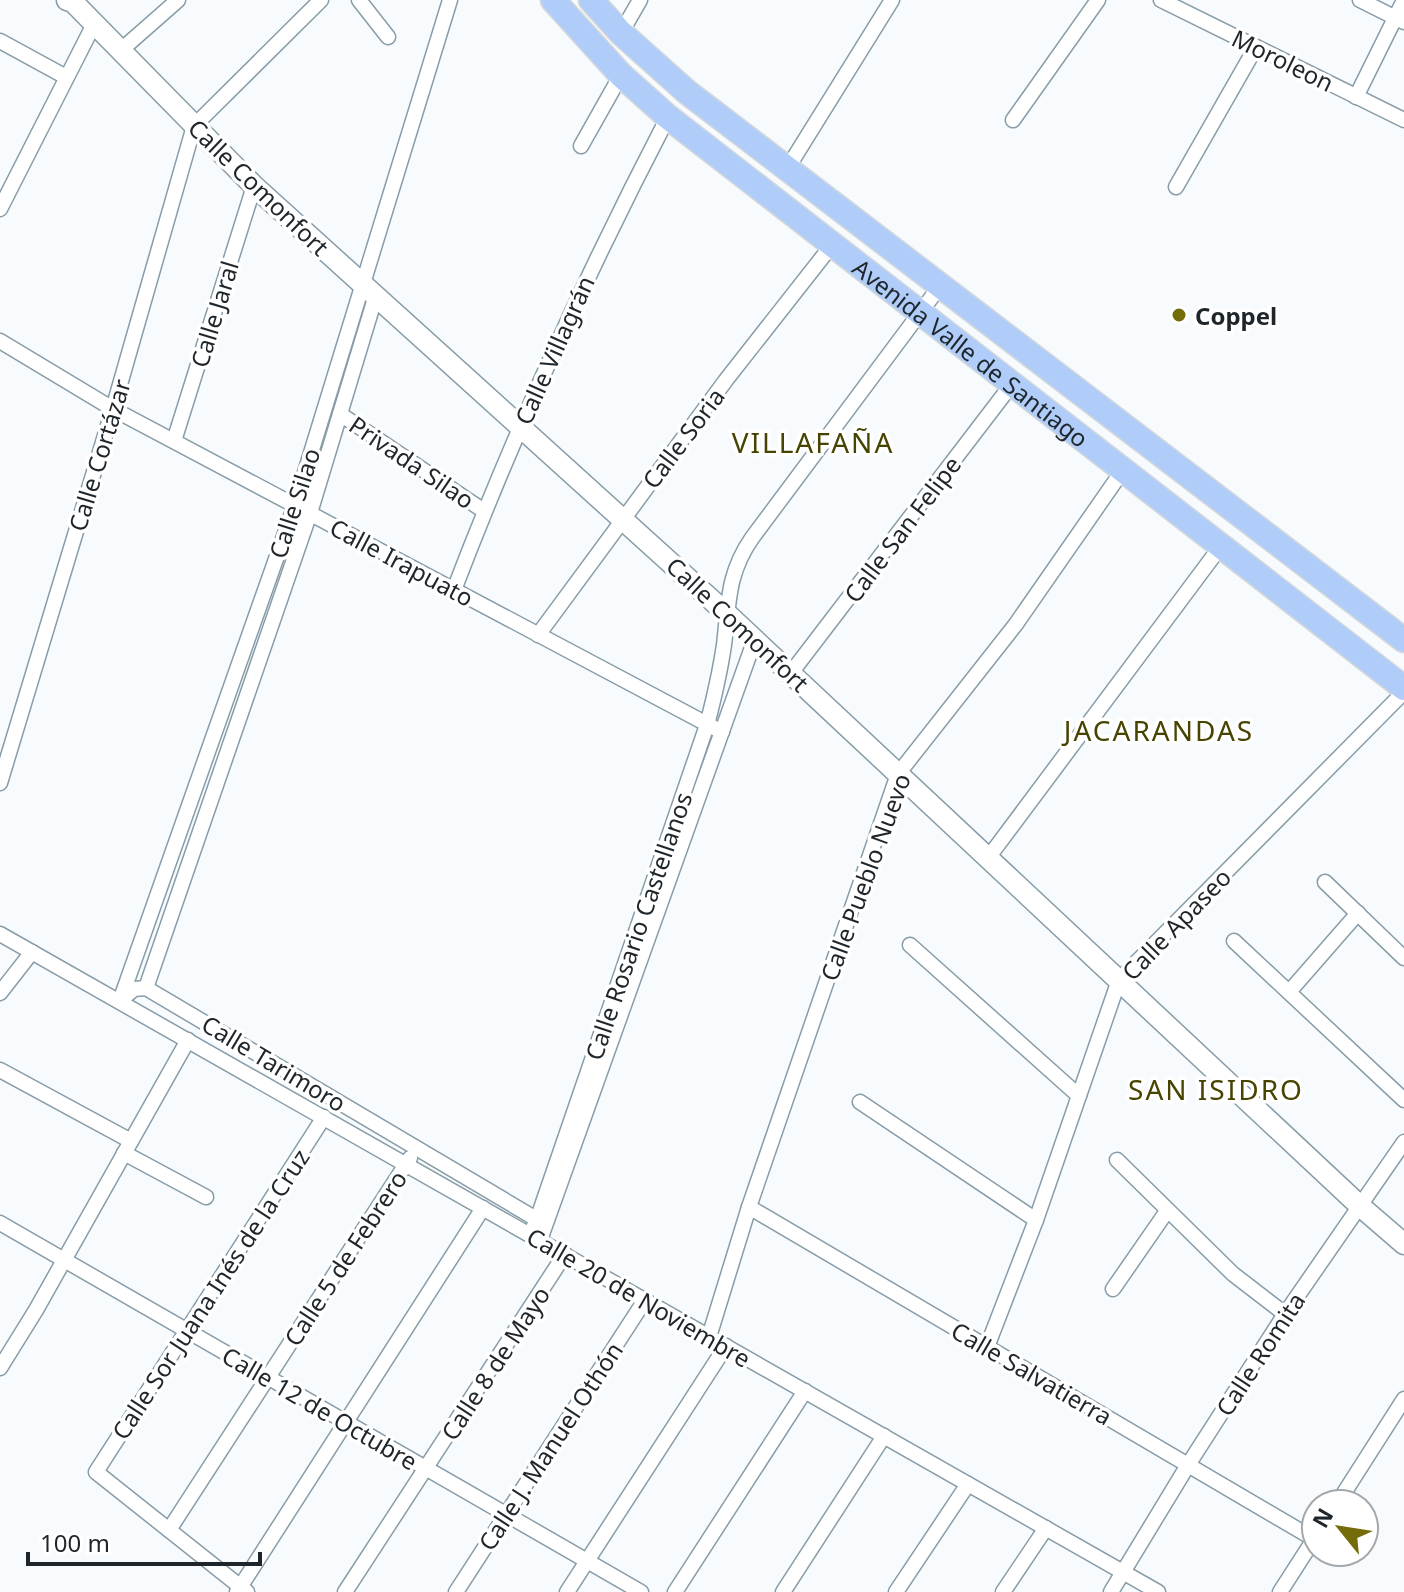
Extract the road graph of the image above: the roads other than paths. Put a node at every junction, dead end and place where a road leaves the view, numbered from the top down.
1 (178, 0) edge
2 (321, 0) edge
3 (359, 0) edge
4 (450, 0) edge
5 (553, 0) edge
6 (591, 0) edge
7 (640, 0) edge
8 (892, 0) edge
9 (1098, 0) edge
10 (1161, 0) edge
11 (1360, 0) edge
12 (1404, 0) edge
13 (71, 1) edge
14 (1400, 20) edge
15 (94, 24) junction
16 (621, 33) junction
17 (388, 37) dead end
18 (0, 41) edge
19 (1256, 47) junction
20 (120, 51) junction
21 (621, 75) junction
22 (66, 77) junction
23 (1356, 97) junction
24 (668, 117) junction
25 (1013, 120) dead end
26 (1404, 120) edge
27 (194, 126) junction
28 (581, 146) dead end
29 (787, 169) junction
30 (254, 186) junction
31 (1176, 187) dead end
32 (0, 209) edge
33 (832, 245) junction
34 (940, 286) junction
35 (369, 289) junction
36 (920, 313) junction
37 (0, 341) edge
38 (1012, 384) junction
39 (113, 409) junction
40 (340, 414) junction
41 (520, 425) junction
42 (174, 441) junction
43 (1123, 470) junction
44 (295, 505) junction
45 (484, 511) junction
46 (310, 513) junction
47 (623, 518) junction
48 (1221, 546) junction
49 (454, 590) junction
50 (726, 613) junction
51 (538, 635) junction
52 (755, 639) junction
53 (1404, 640) edge
54 (791, 673) junction
55 (1404, 690) edge
56 (707, 725) junction
57 (722, 732) junction
58 (898, 774) junction
59 (0, 783) edge
60 (988, 858) junction
61 (1325, 882) dead end
62 (1358, 913) junction
63 (0, 934) edge
64 (1234, 941) dead end
65 (910, 945) dead end
66 (32, 952) junction
67 (1404, 958) edge
68 (1119, 980) junction
69 (146, 988) junction
70 (1289, 992) junction
71 (0, 993) edge
72 (120, 1001) junction
73 (188, 1040) junction
74 (0, 1070) edge
75 (1079, 1096) junction
76 (1404, 1100) edge
77 (860, 1102) dead end
78 (324, 1117) junction
79 (1404, 1142) edge
80 (128, 1147) junction
81 (416, 1148) junction
82 (1117, 1160) dead end
83 (405, 1165) junction
84 (206, 1197) dead end
85 (1360, 1206) junction
86 (749, 1207) junction
87 (483, 1208) junction
88 (1167, 1211) junction
89 (1036, 1220) junction
90 (0, 1223) edge
91 (542, 1223) junction
92 (535, 1237) junction
93 (1404, 1244) edge
94 (565, 1254) junction
95 (64, 1260) junction
96 (1113, 1289) dead end
97 (645, 1300) junction
98 (1285, 1314) junction
99 (187, 1330) junction
100 (709, 1337) junction
101 (726, 1346) junction
102 (987, 1347) junction
103 (0, 1368) edge
104 (267, 1377) junction
105 (805, 1391) junction
106 (1404, 1399) edge
107 (346, 1422) junction
108 (884, 1436) junction
109 (1188, 1465) junction
110 (426, 1468) junction
111 (968, 1484) junction
112 (1347, 1488) edge
113 (506, 1515) junction
114 (1046, 1528) junction
115 (1300, 1528) edge
116 (169, 1530) junction
117 (587, 1561) junction
118 (1300, 1561) edge
119 (1129, 1575) junction
120 (241, 1590) edge
121 (345, 1592) edge
122 (456, 1592) edge
123 (567, 1592) edge
124 (641, 1592) edge
125 (675, 1592) edge
126 (783, 1592) edge
127 (896, 1592) edge
128 (1003, 1592) edge
129 (1111, 1592) edge
130 (1124, 1592) edge
131 (1158, 1592) edge
132 (1280, 1592) edge

1 - 20 street
2 - 27 street
3 - 17 street
4 - 35 street, Calle Silao
5 - 21 main road, Avenida Valle de Santiago
6 - 16 main road, Avenida Valle de Santiago
7 - 16 street
8 - 29 street
9 - 25 street
10 - 19 street, Moroleon
11 - 14 street
12 - 14 street
13 - 15 street, Calle Comonfort
14 - 23 street
15 - 20 street, Calle Comonfort
15 - 22 street
16 - 29 main road, Avenida Valle de Santiago
18 - 22 street
19 - 23 street, Moroleon
19 - 31 street
20 - 27 street, Calle Comonfort
21 - 24 main road, Avenida Valle de Santiago
21 - 28 street
22 - 32 street
23 - 26 street, Moroleon
24 - 33 main road, Avenida Valle de Santiago
24 - 41 street, Calle Villagrán
27 - 30 street, Calle Comonfort
27 - 39 street, Calle Cortázar
29 - 34 main road, Avenida Valle de Santiago
30 - 35 street, Calle Comonfort
30 - 42 street, Calle Jaral
33 - 36 main road, Avenida Valle de Santiago
33 - 47 street, Calle Soria
34 - 36 street, Calle Rosario Castellanos
34 - 53 main road, Avenida Valle de Santiago
35 - 40 street, Calle Silao
35 - 41 street, Calle Comonfort
35 - 44 street, Calle Silao
36 - 38 main road, Avenida Valle de Santiago
36 - 50 street, Calle Rosario Castellanos
37 - 39 street, Calle Irapuato
38 - 43 main road, Avenida Valle de Santiago
38 - 54 street, Calle San Felipe
39 - 42 street, Calle Irapuato
39 - 59 street, Calle Cortázar
40 - 45 street, Privada Silao
40 - 46 street, Calle Silao
41 - 45 street, Calle Villagrán
41 - 47 street, Calle Comonfort
42 - 44 street, Calle Irapuato
43 - 48 main road, Avenida Valle de Santiago
43 - 58 street, Calle Pueblo Nuevo
44 - 46 street, Calle Irapuato
44 - 72 street, Calle Silao
45 - 49 street, Calle Villagrán
46 - 49 street, Calle Irapuato
46 - 69 street, Calle Silao
47 - 50 street, Calle Comonfort
47 - 51 street, Calle Soria
48 - 55 main road, Avenida Valle de Santiago
48 - 60 street
49 - 51 street, Calle Irapuato
50 - 52 street, Calle Comonfort
50 - 56 street, Calle Rosario Castellanos
51 - 56 street, Calle Irapuato
52 - 54 street, Calle Comonfort
52 - 57 street, Calle Rosario Castellanos
54 - 58 street, Calle Comonfort
55 - 68 street, Calle Apaseo
56 - 57 street, Calle Irapuato
56 - 91 street, Calle Rosario Castellanos
57 - 91 street, Calle Rosario Castellanos
58 - 60 street, Calle Comonfort
58 - 86 street, Calle Pueblo Nuevo
60 - 68 street, Calle Comonfort
61 - 62 street
62 - 67 street
62 - 70 street
63 - 66 street
64 - 70 street
65 - 75 street
66 - 71 street
66 - 72 street
68 - 75 street, Calle Apaseo
68 - 85 street, Calle Comonfort
69 - 72 street
69 - 81 street, Calle Tarimoro
70 - 76 street
72 - 73 street, Calle 20 de Noviembre
73 - 78 street, Calle 20 de Noviembre
73 - 80 street
74 - 80 street
75 - 89 street, Calle Apaseo
77 - 89 street
78 - 83 street, Calle 20 de Noviembre
78 - 99 street, Calle Sor Juana Inés de la Cruz
79 - 85 street, Calle Romita
80 - 84 street
80 - 95 street
81 - 83 street, Calle 5 de Febrero
81 - 91 street, Calle Tarimoro
82 - 88 street
83 - 87 street, Calle 20 de Noviembre
83 - 104 street, Calle 5 de Febrero
85 - 93 street, Calle Comonfort
85 - 98 street, Calle Romita
86 - 100 street, Calle Pueblo Nuevo
86 - 102 street, Calle Salvatierra
87 - 92 street, Calle 20 de Noviembre
87 - 107 street
88 - 96 street
88 - 98 street
89 - 102 street, Calle Apaseo
90 - 95 street, Calle 12 de Octubre
91 - 92 street, Calle Rosario Castellanos
92 - 94 street, Calle 20 de Noviembre
94 - 97 street, Calle 20 de Noviembre
94 - 110 street, Calle 8 de Mayo
95 - 99 street, Calle 12 de Octubre
95 - 103 street
97 - 100 street, Calle 20 de Noviembre
97 - 113 street, Calle J. Manuel Othón
98 - 109 street, Calle Romita
99 - 104 street, Calle 12 de Octubre
99 - 116 street, Calle Sor Juana Inés de la Cruz
100 - 101 street, Calle 20 de Noviembre
101 - 105 street, Calle 20 de Noviembre
101 - 117 street
102 - 109 street, Calle Salvatierra
104 - 107 street, Calle 12 de Octubre
104 - 116 street, Calle 5 de Febrero
105 - 108 street, Calle 20 de Noviembre
105 - 125 street
106 - 112 street
107 - 110 street, Calle 12 de Octubre
107 - 120 street
108 - 111 street, Calle 20 de Noviembre
108 - 126 street
109 - 115 street, Calle Salvatierra
109 - 119 street, Calle Romita
110 - 113 street, Calle 12 de Octubre
110 - 121 street, Calle 8 de Mayo
111 - 114 street, Calle 20 de Noviembre
111 - 127 street
113 - 117 street, Calle 12 de Octubre
113 - 122 street, Calle J. Manuel Othón
114 - 119 street, Calle 20 de Noviembre
114 - 128 street
116 - 120 street
117 - 123 street
117 - 124 street, Calle 12 de Octubre
118 - 132 street
119 - 129 street
119 - 130 street
119 - 131 street, Calle 20 de Noviembre

